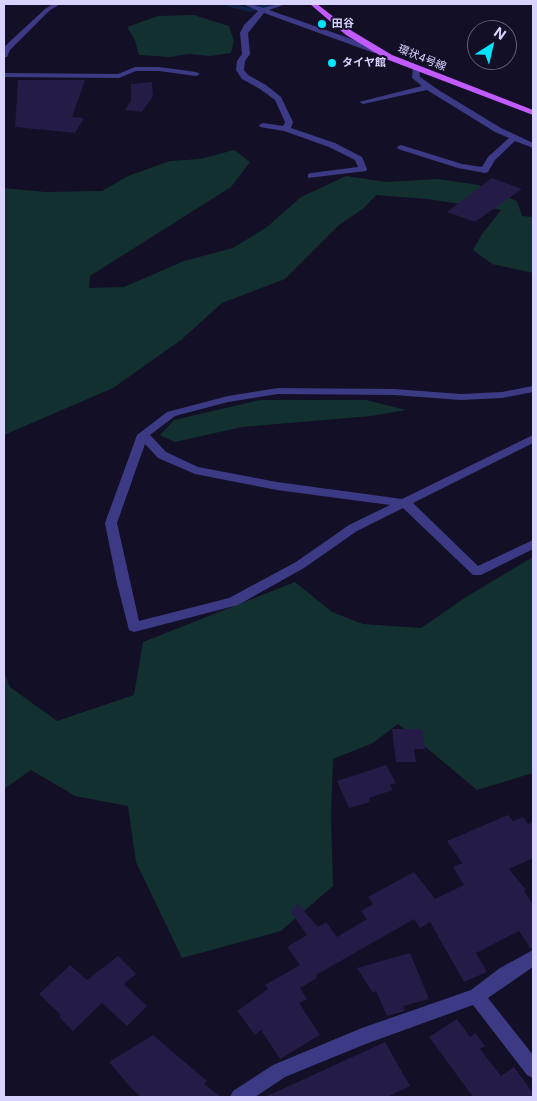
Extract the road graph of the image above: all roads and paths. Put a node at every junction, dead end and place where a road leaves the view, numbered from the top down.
1 (57, 4) edge
2 (246, 4) edge
3 (283, 4) edge
4 (313, 4) edge
5 (260, 9) junction
6 (377, 51) junction
7 (4, 55) edge
8 (416, 68) junction
9 (196, 74) dead end
10 (4, 76) edge
11 (428, 86) junction
12 (363, 102) dead end
13 (533, 113) edge
14 (263, 125) dead end
15 (286, 129) junction
16 (514, 138) junction
17 (533, 146) edge
18 (401, 148) dead end
19 (311, 176) dead end
20 (533, 389) edge
21 (143, 436) junction
22 (533, 439) edge
23 (405, 503) junction
24 (533, 544) edge
25 (533, 958) edge
26 (476, 996) junction
27 (533, 1069) edge
28 (239, 1097) edge

1 - 7 street
2 - 5 street
3 - 5 street
4 - 6 main road, 環状4号線
5 - 6 street
5 - 15 street
6 - 8 main road, 環状4号線
8 - 11 street
8 - 13 main road, 環状4号線
9 - 10 street
11 - 12 street
11 - 16 street
14 - 15 street
15 - 19 street
16 - 17 street
16 - 18 street
20 - 21 street
21 - 23 street
21 - 23 street
22 - 23 street
23 - 24 street
25 - 26 street
26 - 27 street
26 - 28 street

